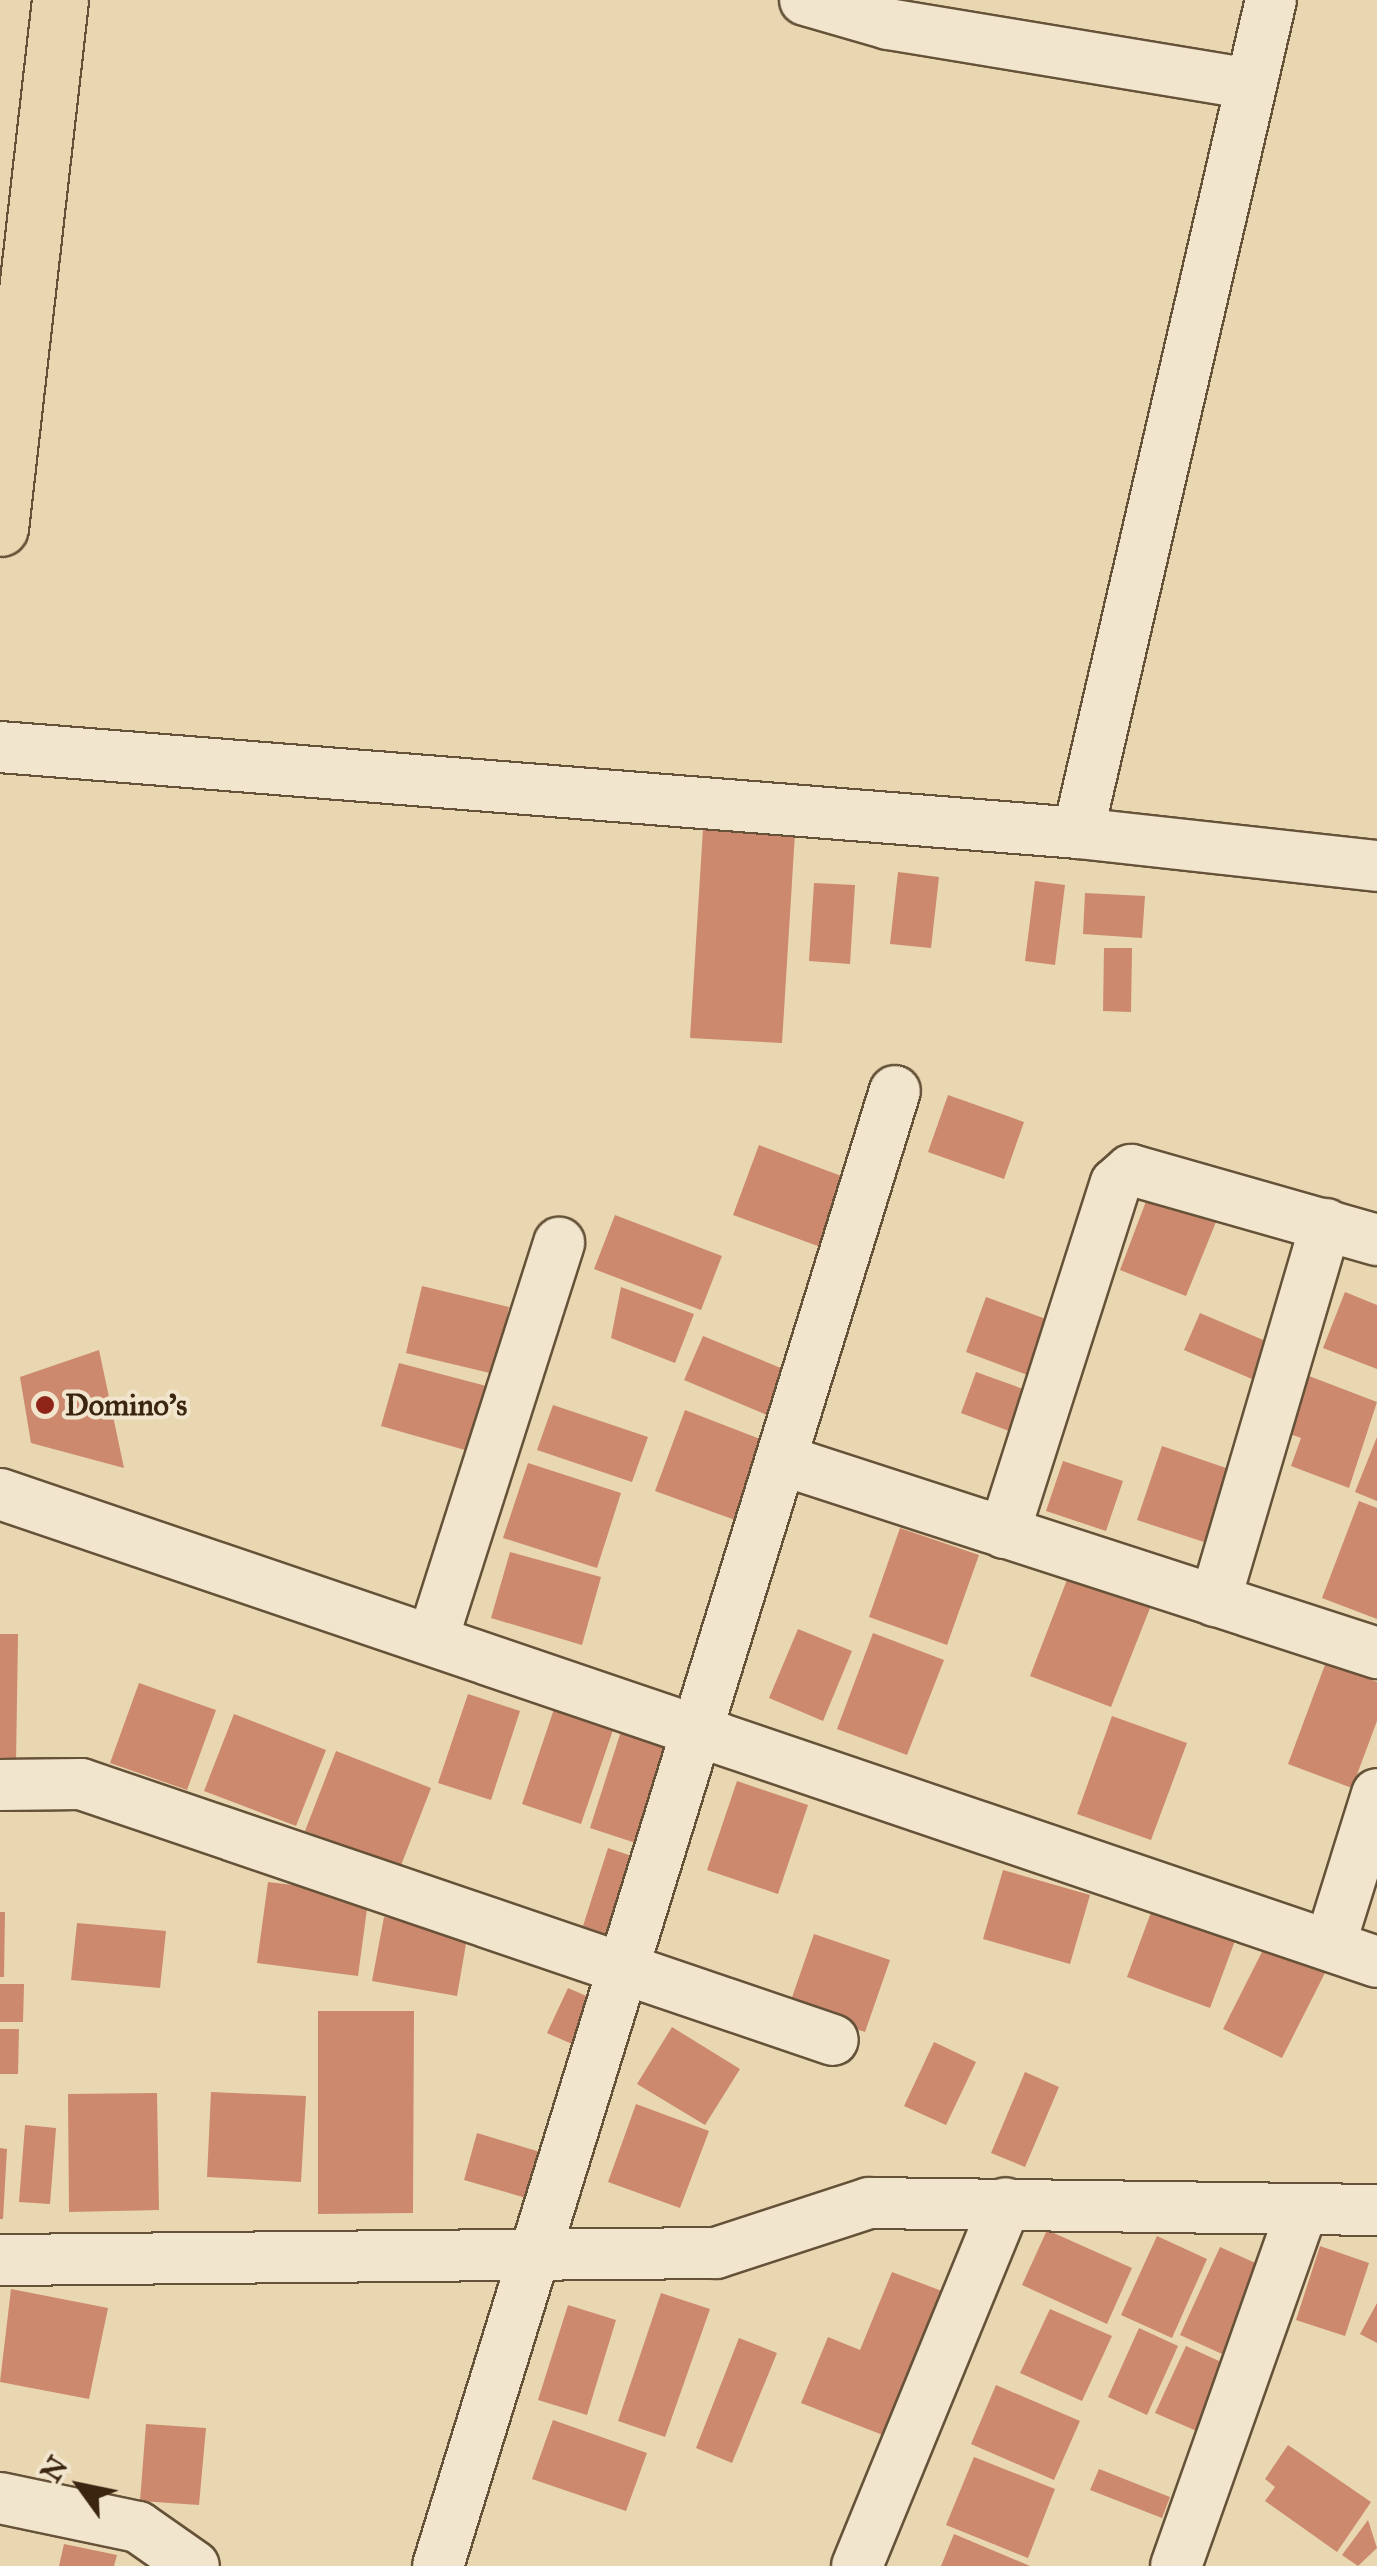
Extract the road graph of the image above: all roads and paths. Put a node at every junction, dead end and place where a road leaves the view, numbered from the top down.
1 (60, 0) edge
2 (806, 0) edge
3 (1271, 0) edge
4 (1251, 84) junction
5 (0, 528) edge
6 (0, 747) edge
7 (1078, 833) junction
8 (1377, 866) edge
9 (896, 1091) dead end
10 (1326, 1224) junction
11 (1377, 1240) edge
12 (559, 1243) dead end
13 (782, 1460) junction
14 (0, 1494) edge
15 (1004, 1532) junction
16 (1215, 1601) junction
17 (434, 1638) junction
18 (1377, 1654) edge
19 (701, 1728) junction
20 (0, 1784) edge
21 (1377, 1794) edge
22 (1330, 1945) junction
23 (1377, 1962) edge
24 (627, 1965) junction
25 (833, 2040) dead end
26 (1006, 2203) junction
27 (1302, 2210) junction
28 (1377, 2210) edge
29 (0, 2260) edge
30 (538, 2260) junction
31 (0, 2498) edge
32 (194, 2566) edge
33 (438, 2566) edge
34 (858, 2566) edge
35 (1176, 2566) edge

1 - 5 main road
2 - 4 street
3 - 4 street
4 - 7 street
6 - 7 street
7 - 8 street
9 - 13 street
10 - 11 street
10 - 15 street
10 - 16 street
12 - 17 street
13 - 15 street
13 - 19 street
14 - 17 street
15 - 16 street
16 - 18 street
17 - 19 street
19 - 22 street
19 - 24 street
20 - 24 street
21 - 22 street
22 - 23 street
24 - 25 street
24 - 30 street
26 - 27 street
26 - 30 street
26 - 34 street
27 - 28 street
27 - 35 street
29 - 30 street
30 - 33 street
31 - 32 street

